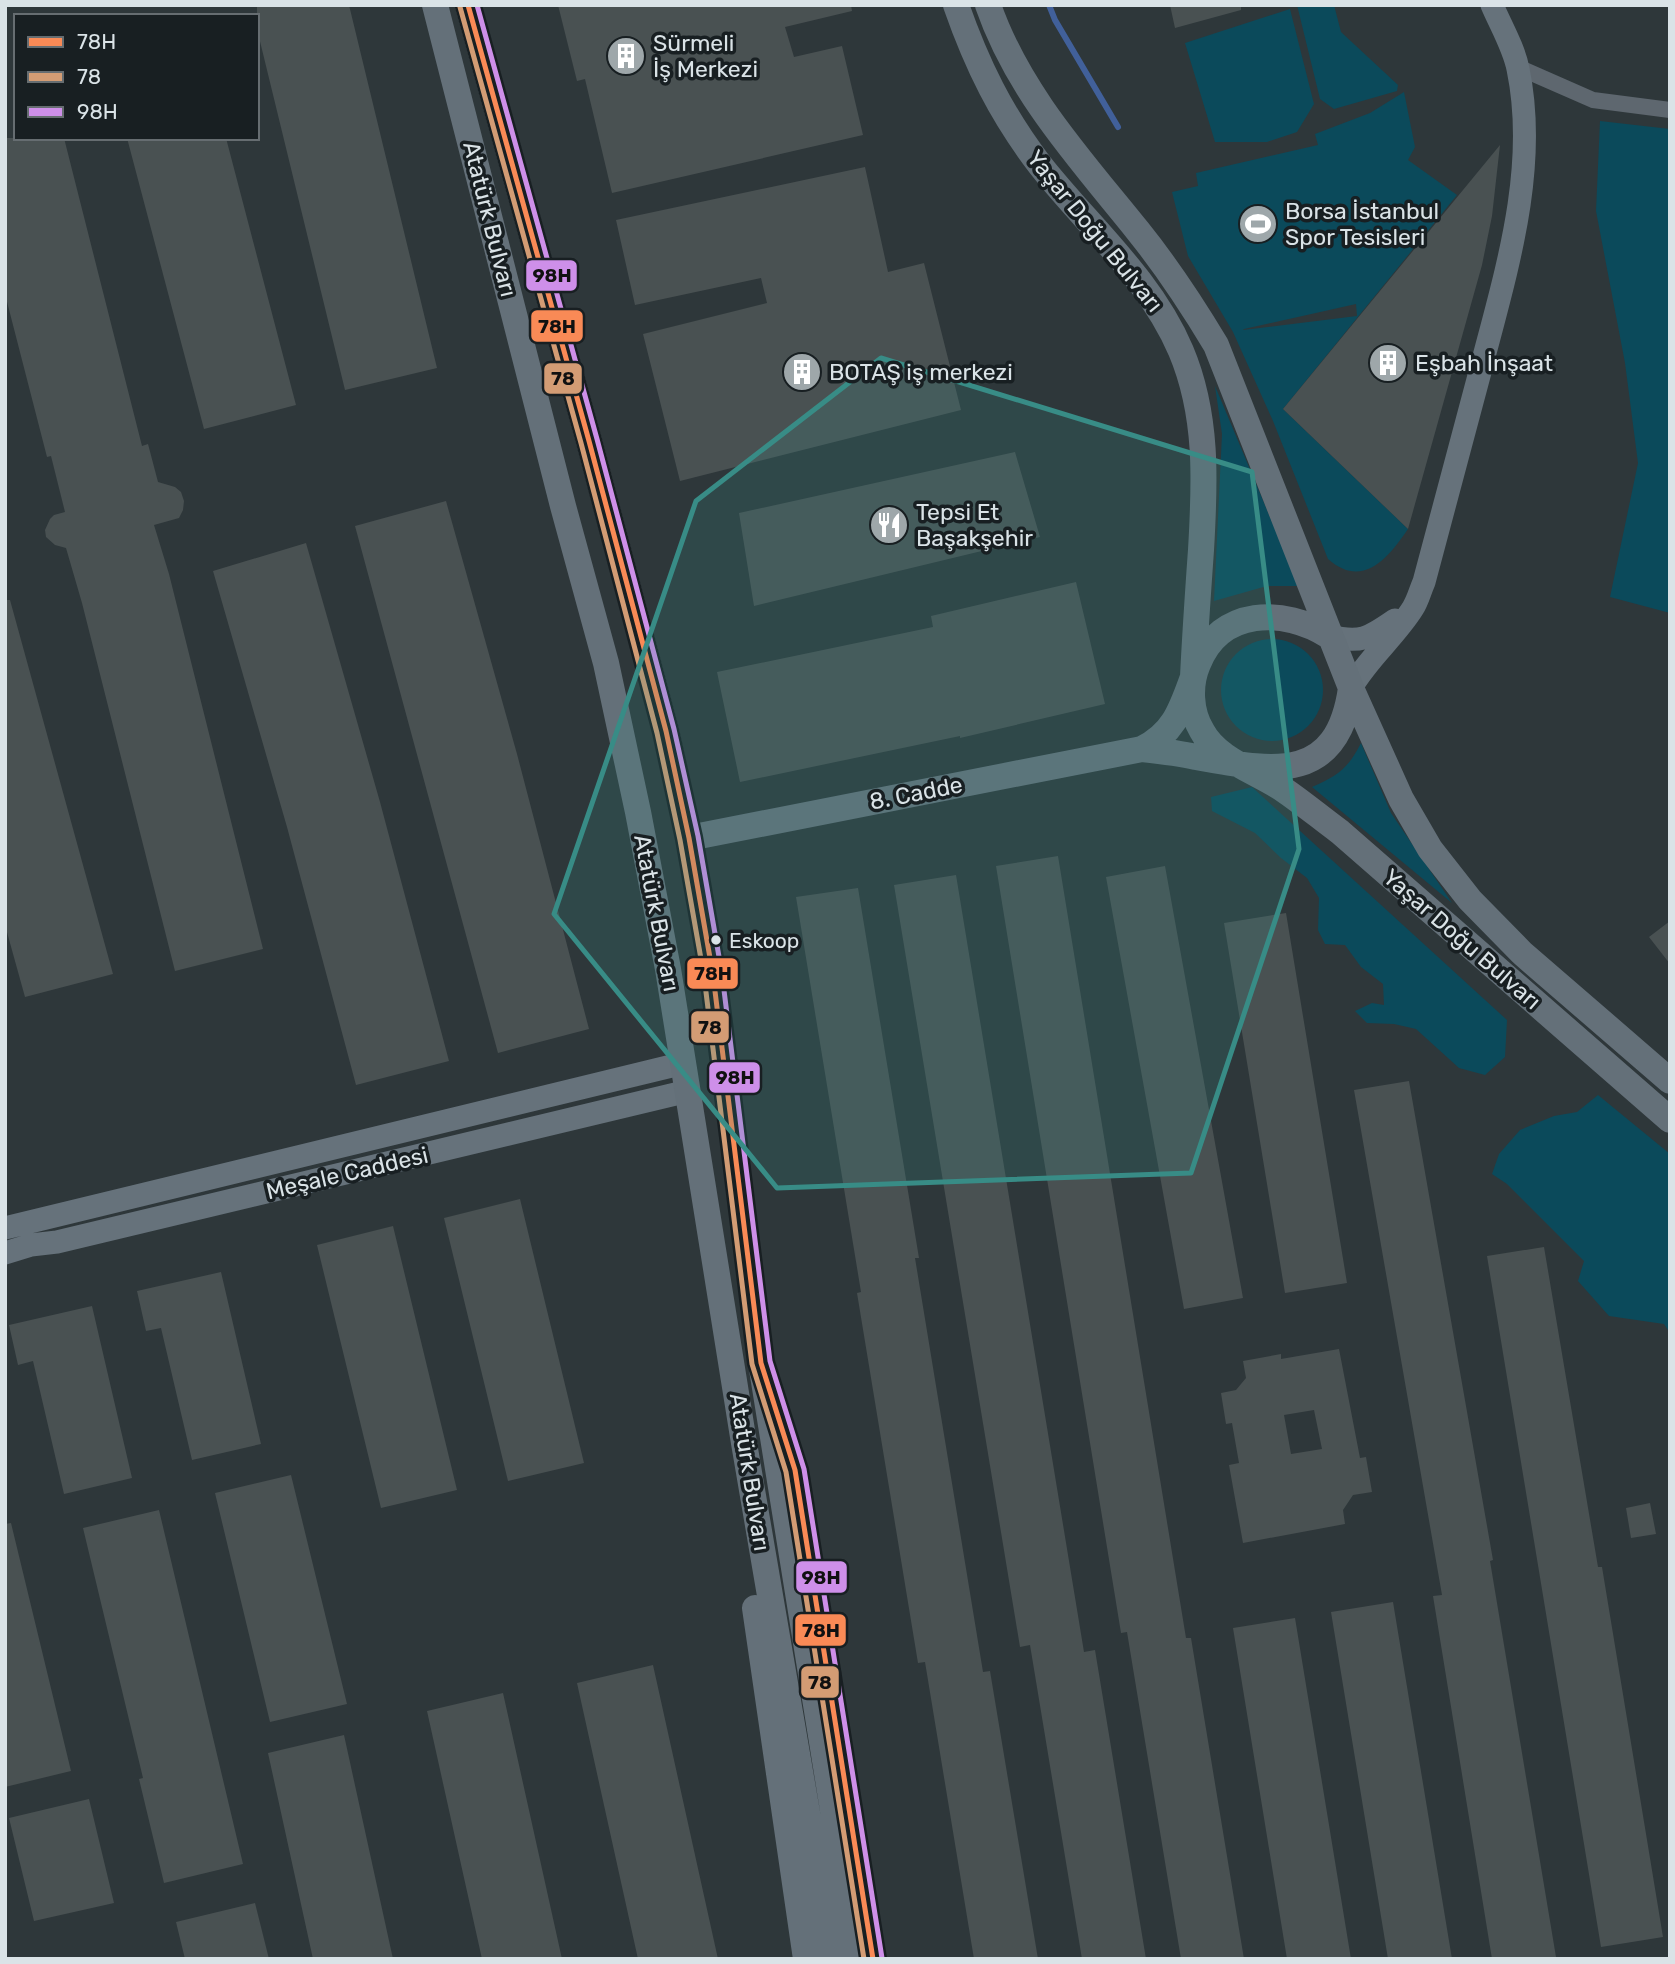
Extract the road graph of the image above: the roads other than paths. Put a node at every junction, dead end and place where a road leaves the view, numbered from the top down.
1 (435, 5) edge
2 (468, 5) edge
3 (956, 5) edge
4 (988, 5) edge
5 (1492, 5) edge
6 (1518, 67) junction
7 (1670, 110) edge
8 (1415, 606) junction
9 (1329, 636) junction
10 (1193, 677) junction
11 (1350, 688) junction
12 (1142, 749) junction
13 (1247, 767) junction
14 (690, 838) junction
15 (684, 1063) junction
16 (1670, 1081) edge
17 (727, 1089) junction
18 (688, 1091) junction
19 (1670, 1120) edge
20 (5, 1228) edge
21 (5, 1253) edge
22 (761, 1363) junction
23 (744, 1443) junction
24 (806, 1959) edge
25 (832, 1959) edge
26 (857, 1959) edge
27 (873, 1959) edge

1 - 15 main road, Atatürk Bulvarı
2 - 14 main road, Atatürk Bulvarı
3 - 10 main road, Yaşar Doğu Bulvarı
4 - 9 main road, Yaşar Doğu Bulvarı
5 - 6 street
6 - 7 street
6 - 8 street
8 - 9 street
8 - 11 street
9 - 10 main road, Yaşar Doğu Bulvarı
9 - 11 main road, Yaşar Doğu Bulvarı
10 - 12 main road, Yaşar Doğu Bulvarı
10 - 13 main road, Yaşar Doğu Bulvarı
11 - 13 main road
11 - 16 main road, Yaşar Doğu Bulvarı
12 - 13 main road
12 - 14 main road, 8. Cadde
13 - 19 main road, Yaşar Doğu Bulvarı
14 - 17 main road, Atatürk Bulvarı
15 - 17 main road
15 - 18 main road, Atatürk Bulvarı
15 - 20 street, Meşale Caddesi
17 - 22 main road, Atatürk Bulvarı
18 - 21 street, Meşale Caddesi
18 - 23 main road, Atatürk Bulvarı
22 - 26 main road, Atatürk Bulvarı
22 - 27 main road
23 - 24 main road
23 - 25 main road, Atatürk Bulvarı

